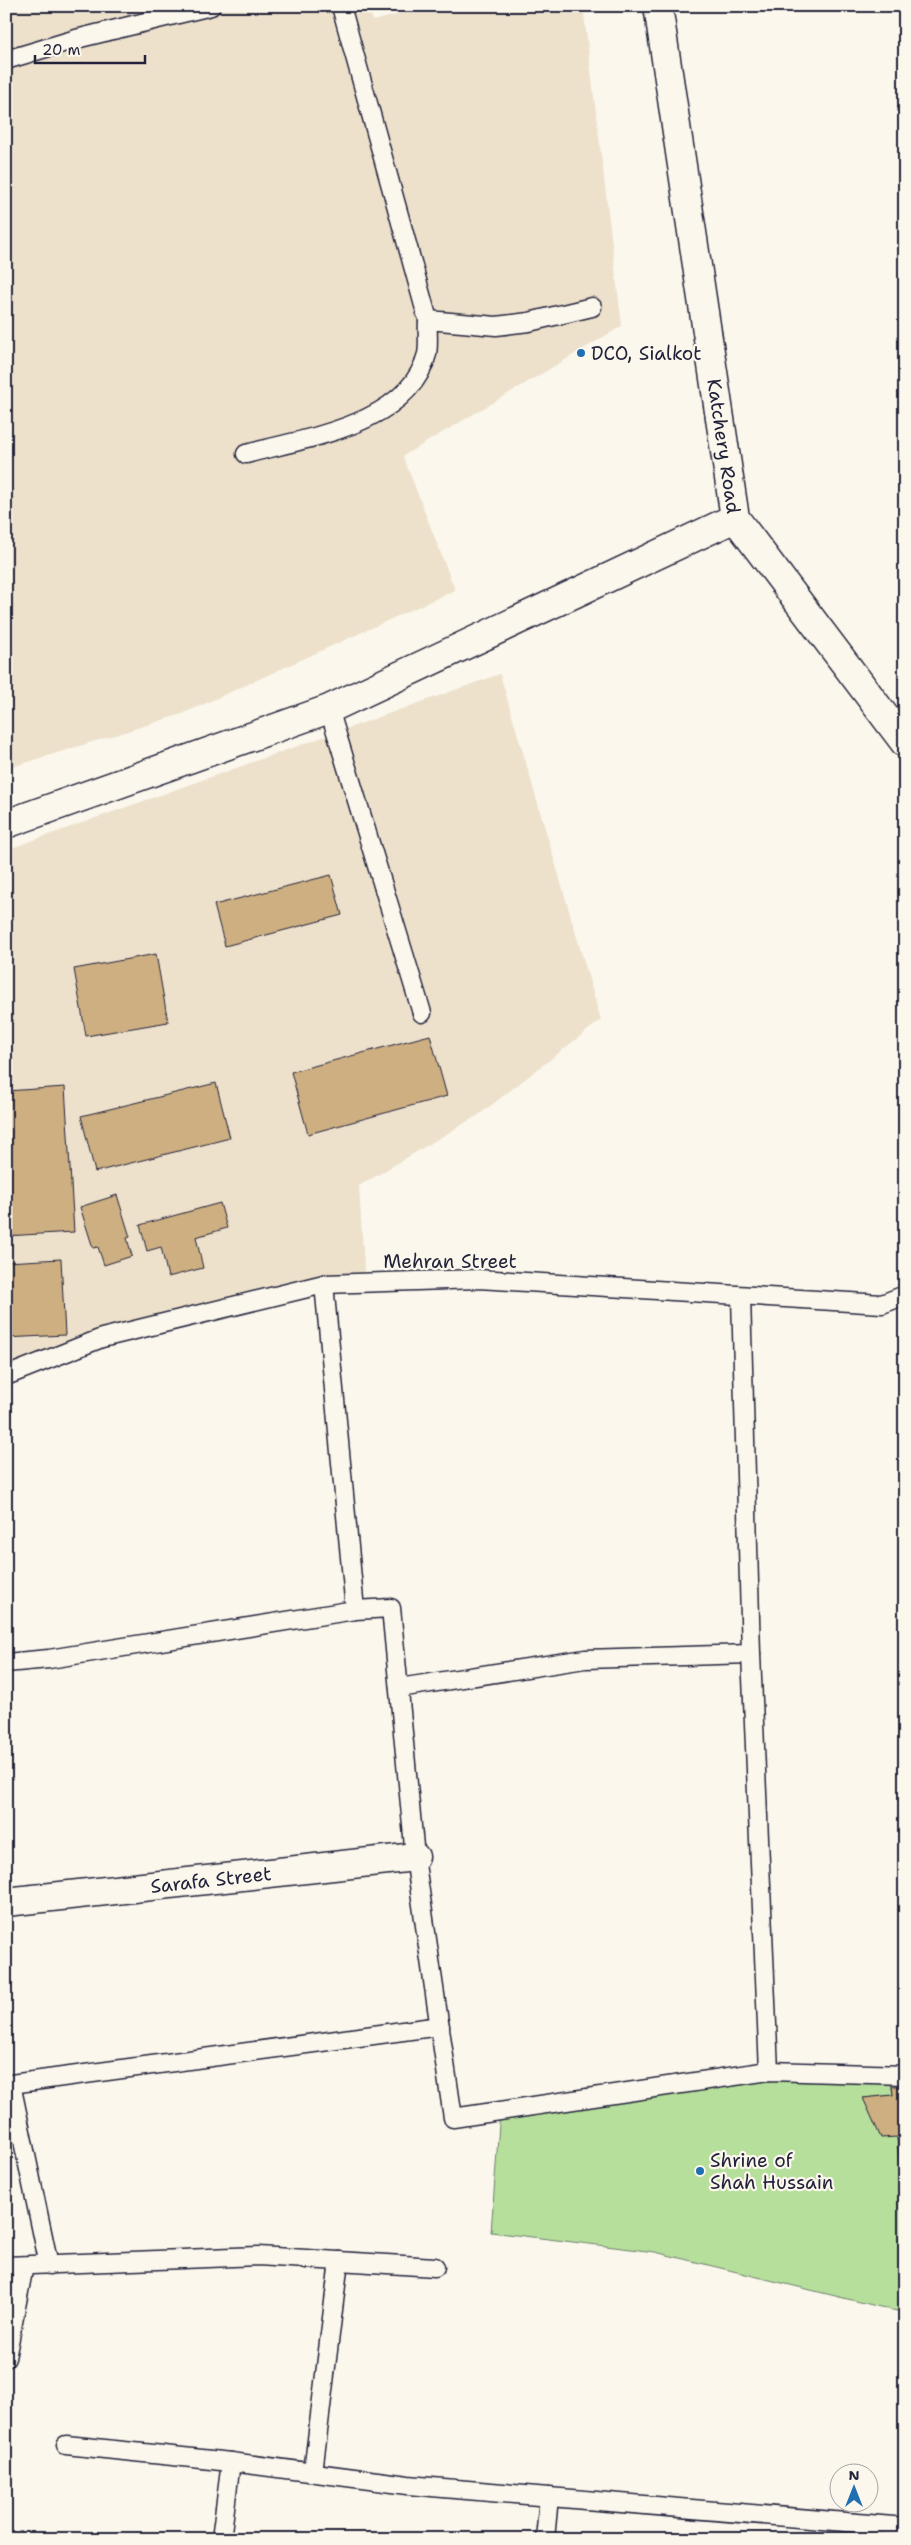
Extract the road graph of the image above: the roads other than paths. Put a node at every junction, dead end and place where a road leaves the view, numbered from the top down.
1 (211, 6) edge
2 (341, 6) edge
3 (658, 6) edge
4 (6, 60) edge
5 (592, 307) dead end
6 (428, 320) junction
7 (246, 454) dead end
8 (735, 518) junction
9 (329, 708) junction
10 (905, 743) edge
11 (6, 824) edge
12 (422, 1013) dead end
13 (324, 1284) junction
14 (905, 1295) edge
15 (742, 1296) junction
16 (6, 1376) edge
17 (355, 1610) junction
18 (751, 1654) junction
19 (6, 1663) edge
20 (399, 1688) junction
21 (415, 1857) junction
22 (6, 1902) edge
23 (440, 2026) junction
24 (769, 2071) junction
25 (905, 2075) edge
26 (339, 2261) junction
27 (6, 2266) edge
28 (24, 2266) junction
29 (49, 2266) junction
30 (435, 2267) dead end
31 (6, 2358) edge
32 (66, 2445) dead end
33 (231, 2462) junction
34 (313, 2472) junction
35 (549, 2497) junction
36 (905, 2527) edge
37 (221, 2539) edge
38 (545, 2539) edge

1 - 4 lane
2 - 6 lane
3 - 8 street, Katchery Road
5 - 6 lane
6 - 7 lane
8 - 9 street
8 - 10 street, Katchery Road
9 - 11 street
9 - 12 lane
13 - 15 lane, Mehran Street
13 - 16 lane, Mehran Street
13 - 17 lane
14 - 15 lane, Mehran Street
15 - 18 lane
17 - 19 lane
17 - 20 lane
18 - 20 lane
18 - 24 lane
20 - 21 lane
21 - 22 street, Sarafa Street
21 - 23 lane
23 - 24 lane
23 - 29 lane
24 - 25 lane
26 - 29 lane
26 - 30 lane
26 - 34 lane
27 - 28 lane
28 - 29 lane
28 - 31 lane
32 - 33 lane
33 - 34 lane
33 - 37 lane
34 - 35 lane
35 - 36 lane
35 - 38 lane

